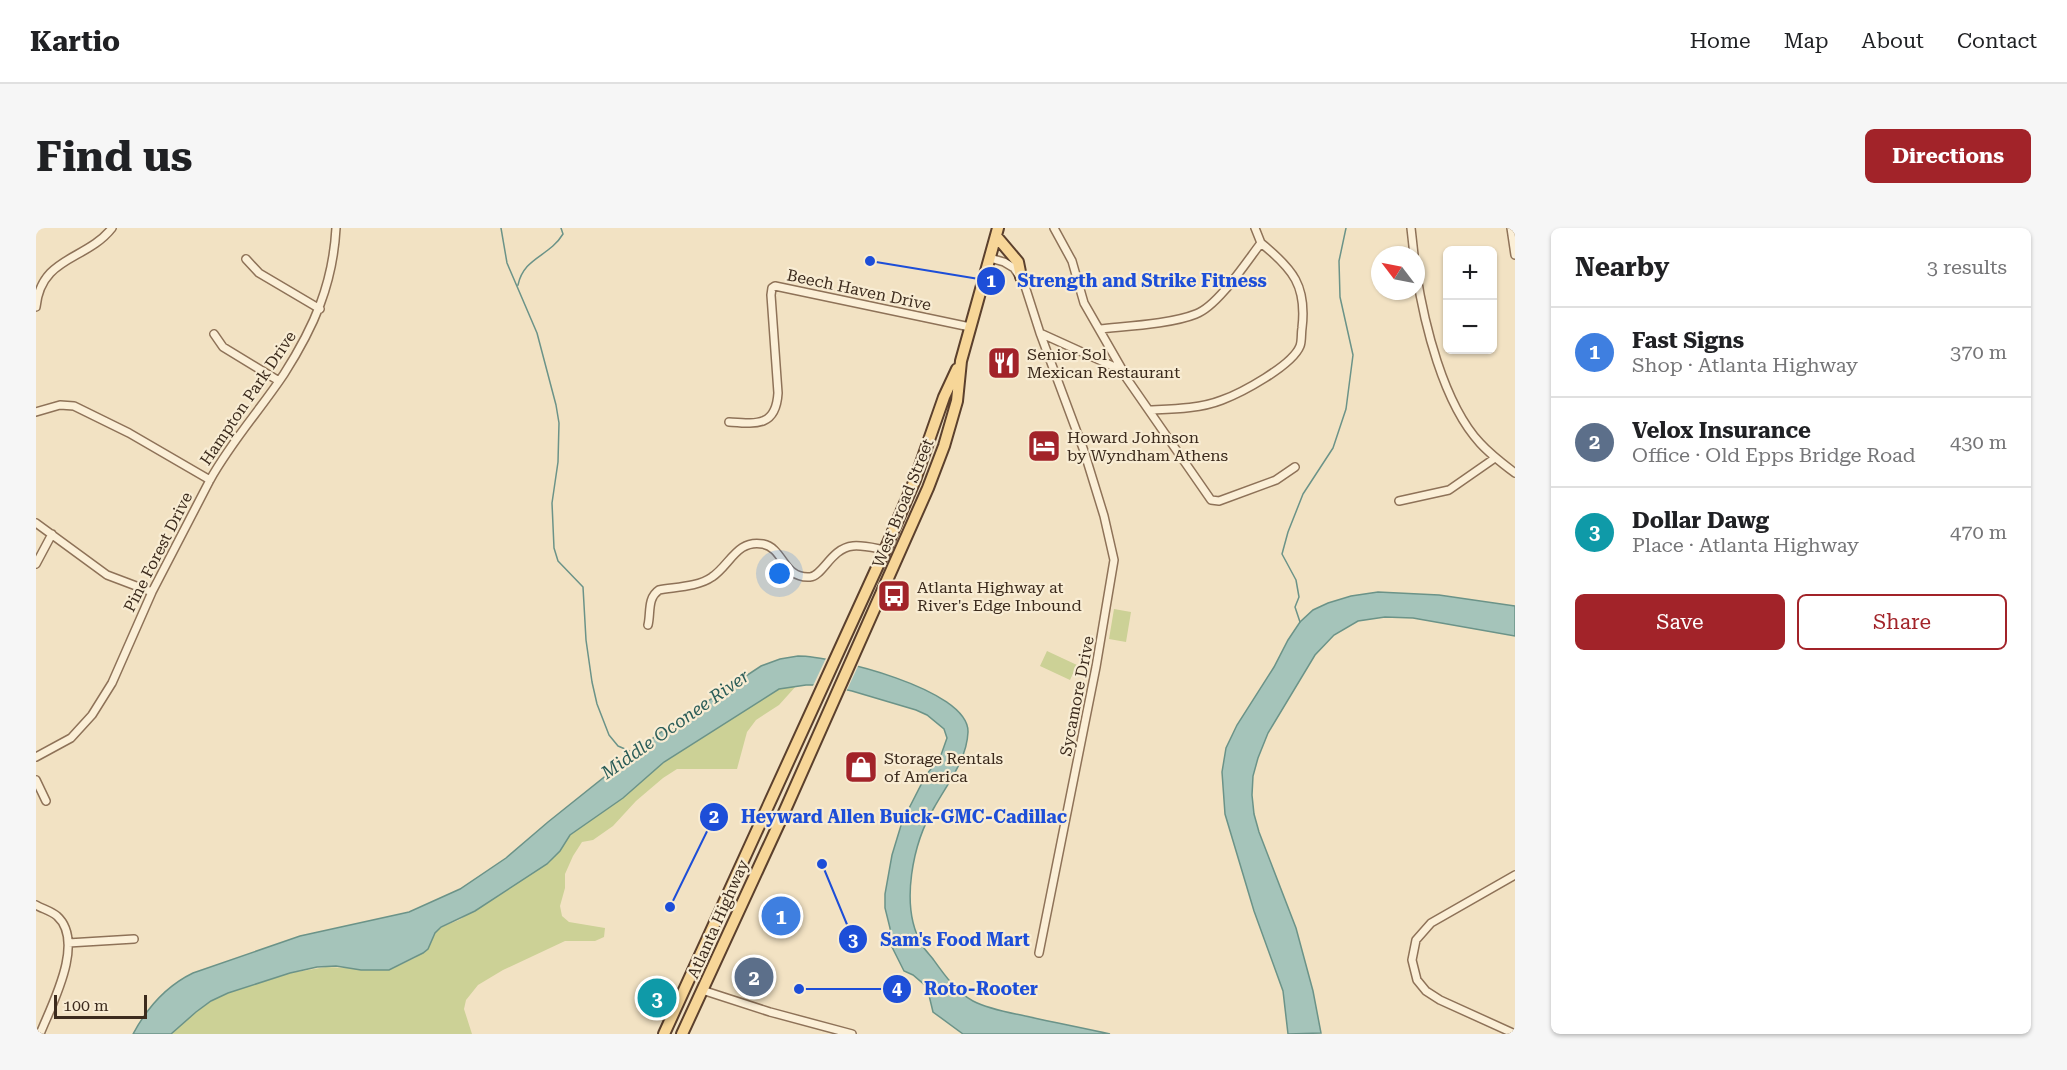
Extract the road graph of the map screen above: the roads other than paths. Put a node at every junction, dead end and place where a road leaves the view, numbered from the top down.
1 (112, 228) edge
2 (336, 228) edge
3 (1054, 228) edge
4 (1255, 228) edge
5 (1411, 228) edge
6 (1511, 228) edge
7 (997, 232) edge
8 (1261, 243) junction
9 (1413, 246) edge
10 (1515, 255) edge
11 (990, 258) junction
12 (246, 259) dead end
13 (1021, 277) junction
14 (1421, 300) edge
15 (36, 307) edge
16 (320, 309) junction
17 (970, 327) junction
18 (1100, 329) junction
19 (1040, 333) junction
20 (214, 334) dead end
21 (961, 361) junction
22 (1125, 376) junction
23 (279, 381) junction
24 (1149, 410) junction
25 (36, 412) edge
26 (729, 422) dead end
27 (1495, 458) junction
28 (1295, 466) dead end
29 (1515, 473) edge
30 (210, 480) junction
31 (908, 496) junction
32 (922, 501) junction
33 (1398, 501) dead end
34 (36, 523) edge
35 (52, 534) junction
36 (885, 550) junction
37 (36, 564) edge
38 (152, 592) junction
39 (648, 625) dead end
40 (830, 668) joint
41 (841, 685) joint
42 (36, 757) edge
43 (36, 780) edge
44 (46, 801) dead end
45 (1515, 875) edge
46 (36, 905) edge
47 (134, 939) dead end
48 (68, 943) junction
49 (1039, 953) dead end
50 (702, 990) junction
51 (40, 1034) edge
52 (664, 1034) edge
53 (682, 1034) edge
54 (852, 1034) edge
55 (1515, 1034) edge

1 - 15 street
2 - 16 street, Hampton Park Drive
3 - 18 street
4 - 8 street
5 - 9 street
6 - 10 street
7 - 11 main road, West Broad Street
7 - 13 main road
8 - 18 street
8 - 24 street
11 - 13 street
11 - 17 main road, West Broad Street
12 - 16 street
13 - 19 street, Sycamore Drive
14 - 27 street
16 - 23 street, Hampton Park Drive
17 - 21 main road, West Broad Street
17 - 26 street, Beech Haven Drive
18 - 22 street
19 - 22 street
19 - 49 street, Sycamore Drive
20 - 23 street
21 - 31 main road, West Broad Street
21 - 32 main road, West Broad Street
22 - 24 street
23 - 30 street, Hampton Park Drive
24 - 28 street
25 - 30 street, Pine Forest Drive
27 - 29 street
27 - 33 street
30 - 38 street, Pine Forest Drive
31 - 32 main road
31 - 36 main road, West Broad Street
32 - 41 main road, West Broad Street
34 - 35 street
35 - 37 street
35 - 38 street
36 - 39 street
36 - 40 main road, West Broad Street
38 - 42 street, Pine Forest Drive
40 - 52 main road, Atlanta Highway
41 - 50 main road, Atlanta Highway
43 - 44 street
45 - 55 street
46 - 48 street
47 - 48 street
48 - 51 street
50 - 53 main road, Atlanta Highway
50 - 54 street

